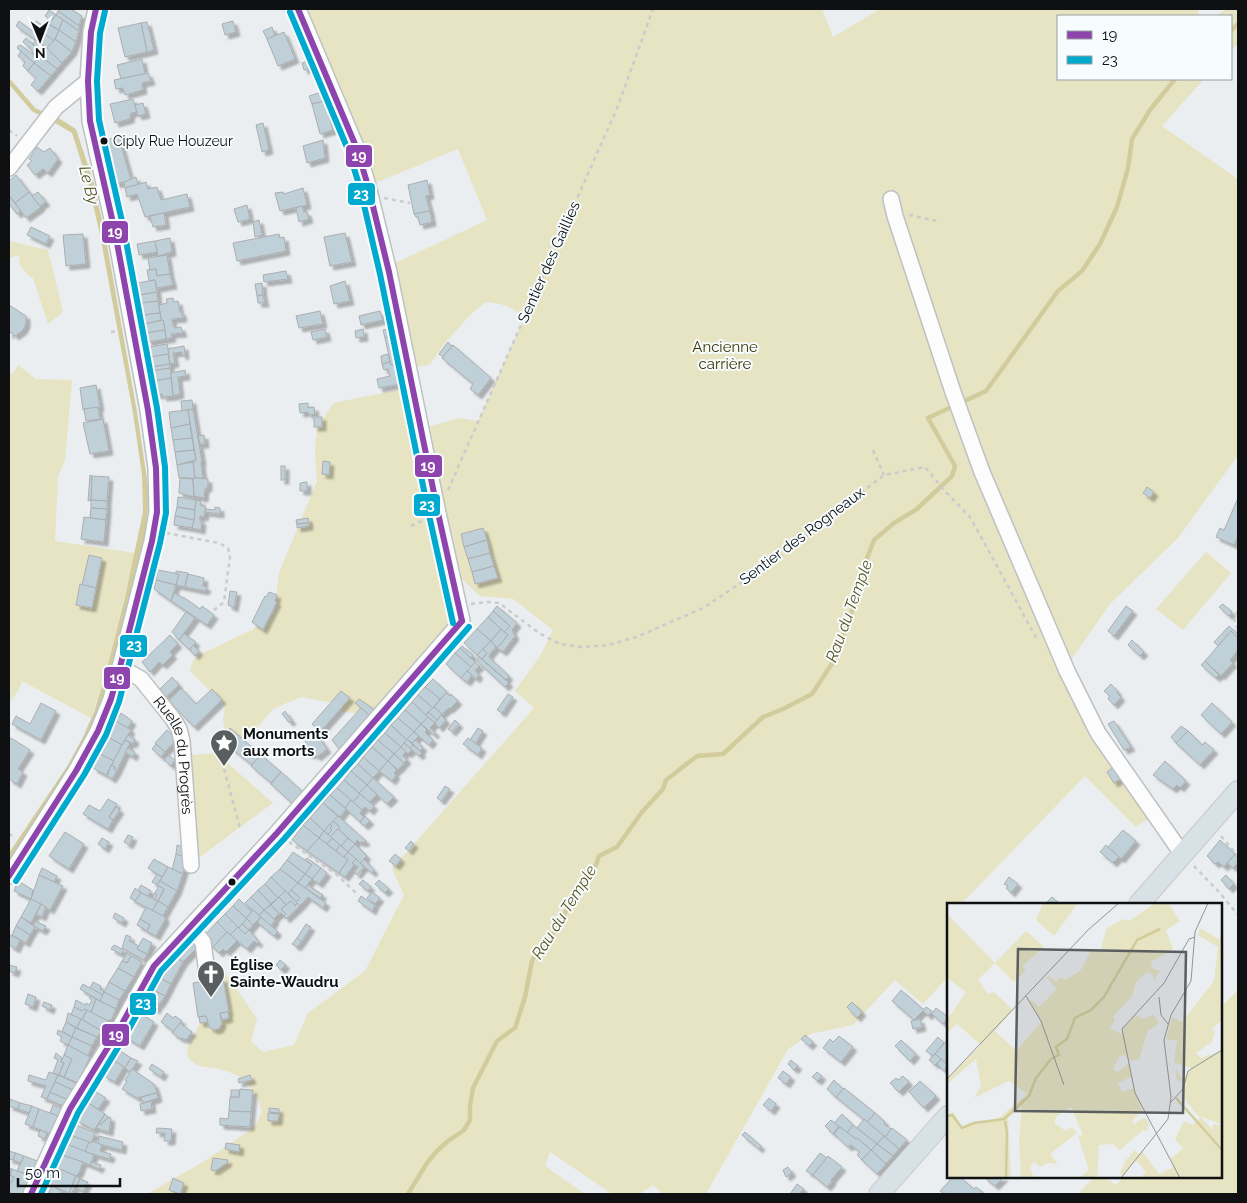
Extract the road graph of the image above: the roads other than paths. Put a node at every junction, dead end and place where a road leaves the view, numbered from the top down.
1 (96, 9) edge
2 (298, 9) edge
3 (88, 81) junction
4 (9, 168) edge
5 (891, 199) dead end
6 (120, 667) junction
7 (1238, 790) edge
8 (1183, 855) junction
9 (191, 865) dead end
10 (9, 876) edge
11 (1140, 903) edge
12 (188, 930) junction
13 (208, 980) dead end
14 (947, 1117) edge
15 (31, 1194) edge
16 (879, 1194) edge

1 - 3 street
2 - 12 street
3 - 4 street
3 - 6 street
5 - 8 street
6 - 9 street, Ruelle du Progrès
6 - 10 street
7 - 8 main road
8 - 11 main road
12 - 13 street
12 - 15 street
14 - 16 main road

